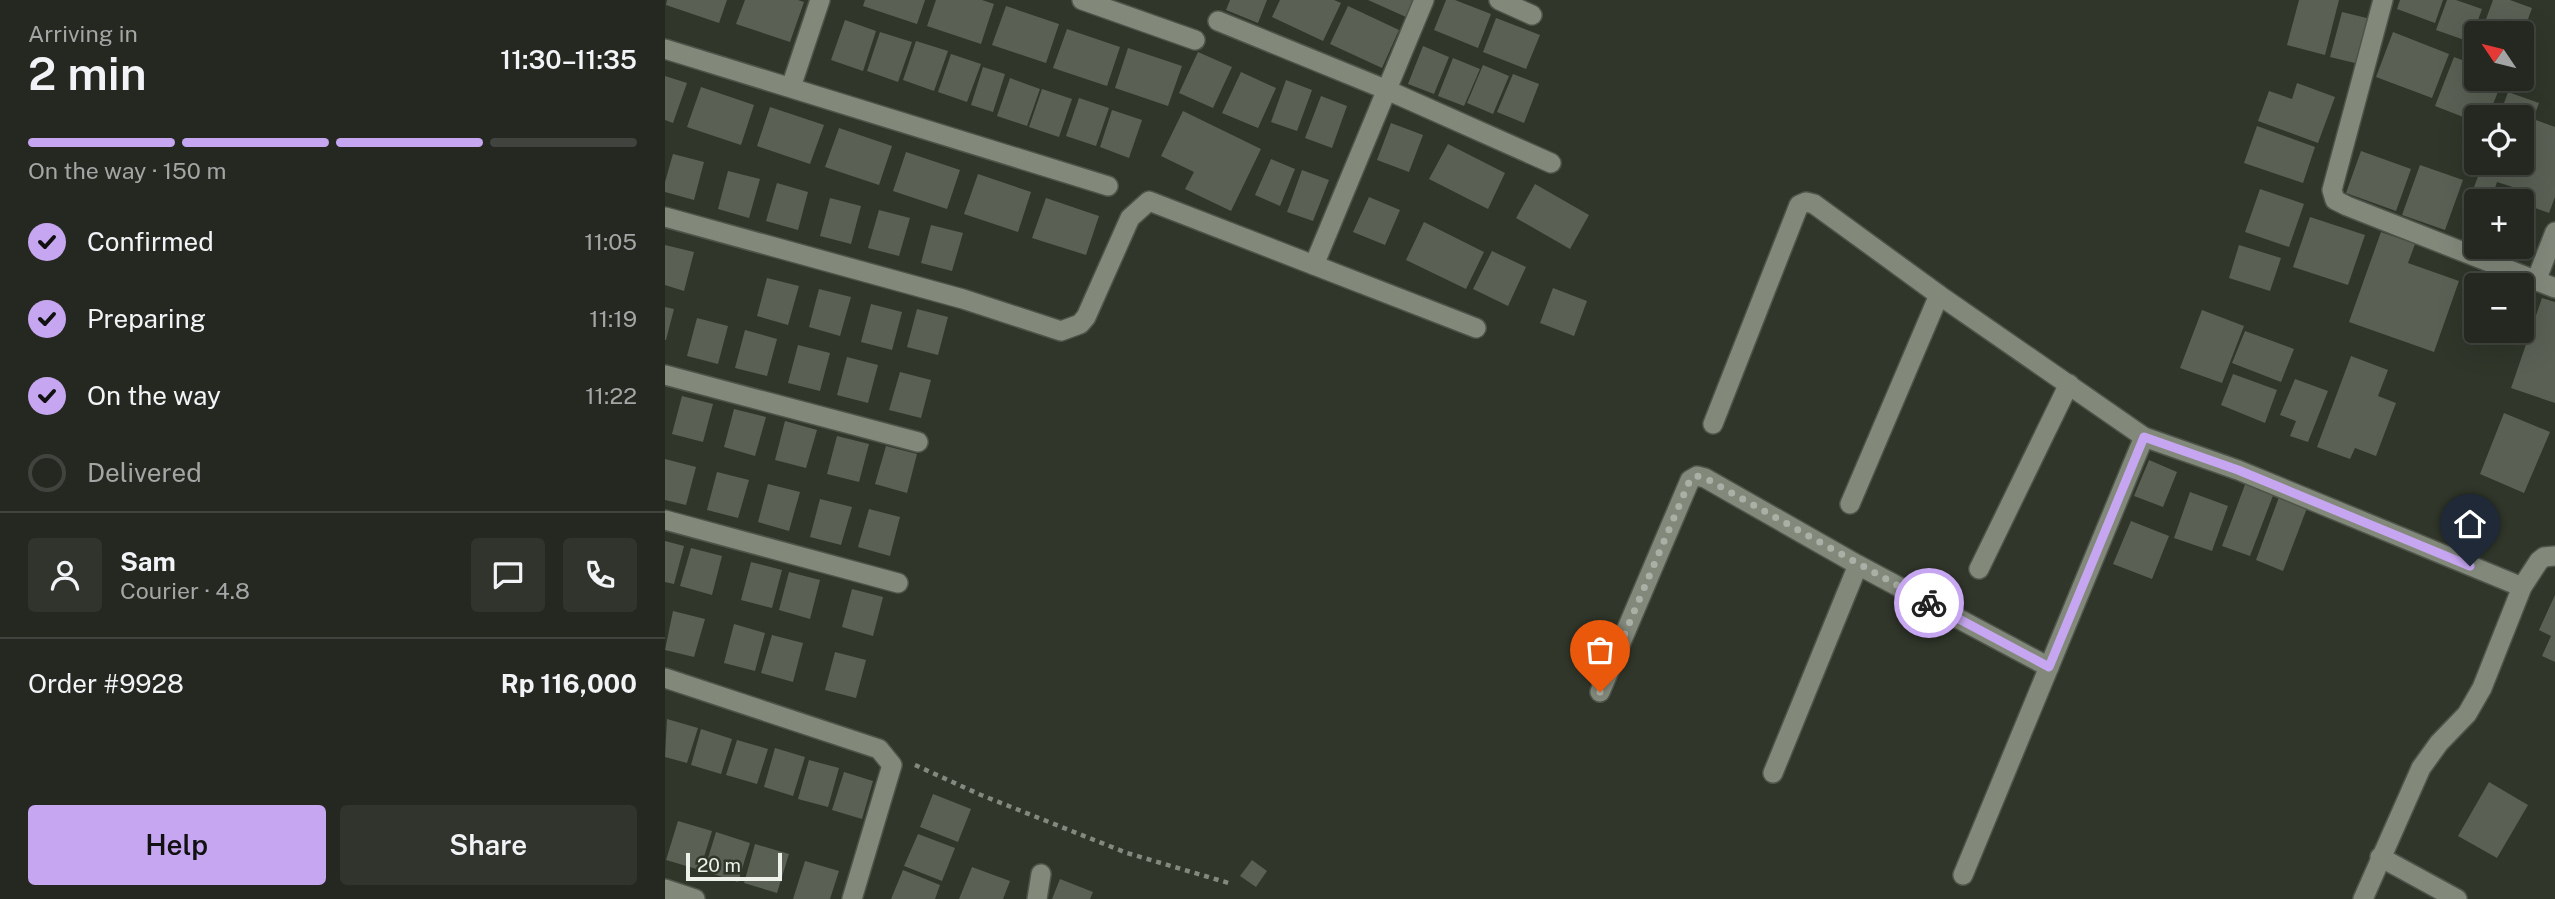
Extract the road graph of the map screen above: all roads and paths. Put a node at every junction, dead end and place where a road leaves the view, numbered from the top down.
1 (820, 0) edge
2 (1082, 0) edge
3 (1424, 0) edge
4 (1499, 0) edge
5 (2383, 0) edge
6 (1532, 15) dead end
7 (1218, 21) dead end
8 (1195, 40) dead end
9 (665, 50) edge
10 (791, 87) junction
11 (1387, 90) junction
12 (1551, 163) dead end
13 (1108, 186) dead end
14 (665, 217) edge
15 (2555, 232) edge
16 (1314, 265) junction
17 (2536, 281) junction
18 (2555, 288) edge
19 (1940, 295) junction
20 (1476, 328) dead end
21 (665, 375) edge
22 (2069, 384) junction
23 (1713, 424) dead end
24 (2144, 437) junction
25 (918, 442) dead end
26 (1850, 504) dead end
27 (665, 520) edge
28 (2555, 556) edge
29 (1858, 565) junction
30 (1979, 569) dead end
31 (898, 583) dead end
32 (2522, 587) junction
33 (2049, 667) junction
34 (665, 678) edge
35 (1600, 692) dead end
36 (879, 749) junction
37 (1773, 773) dead end
38 (2380, 857) junction
39 (1041, 874) dead end
40 (1963, 875) dead end
41 (1232, 884) dead end
42 (665, 889) edge
43 (695, 899) edge
44 (852, 899) edge
45 (1037, 899) edge
46 (2363, 899) edge
47 (2457, 899) edge

1 - 10 street
2 - 8 street
3 - 11 street
4 - 6 street
5 - 17 street
7 - 11 street
9 - 10 street
10 - 13 street
11 - 12 street
11 - 16 street
14 - 16 street
15 - 17 street
16 - 20 street
17 - 18 street
19 - 22 street
19 - 23 street
19 - 26 street
21 - 25 street
22 - 24 street
22 - 30 street
24 - 32 street
24 - 33 street
27 - 31 street
28 - 32 street
29 - 33 street
29 - 35 street
29 - 37 street
32 - 38 street
33 - 40 street
34 - 36 street
36 - 41 path
36 - 44 street
38 - 46 street
38 - 47 street
39 - 45 street
42 - 43 street

